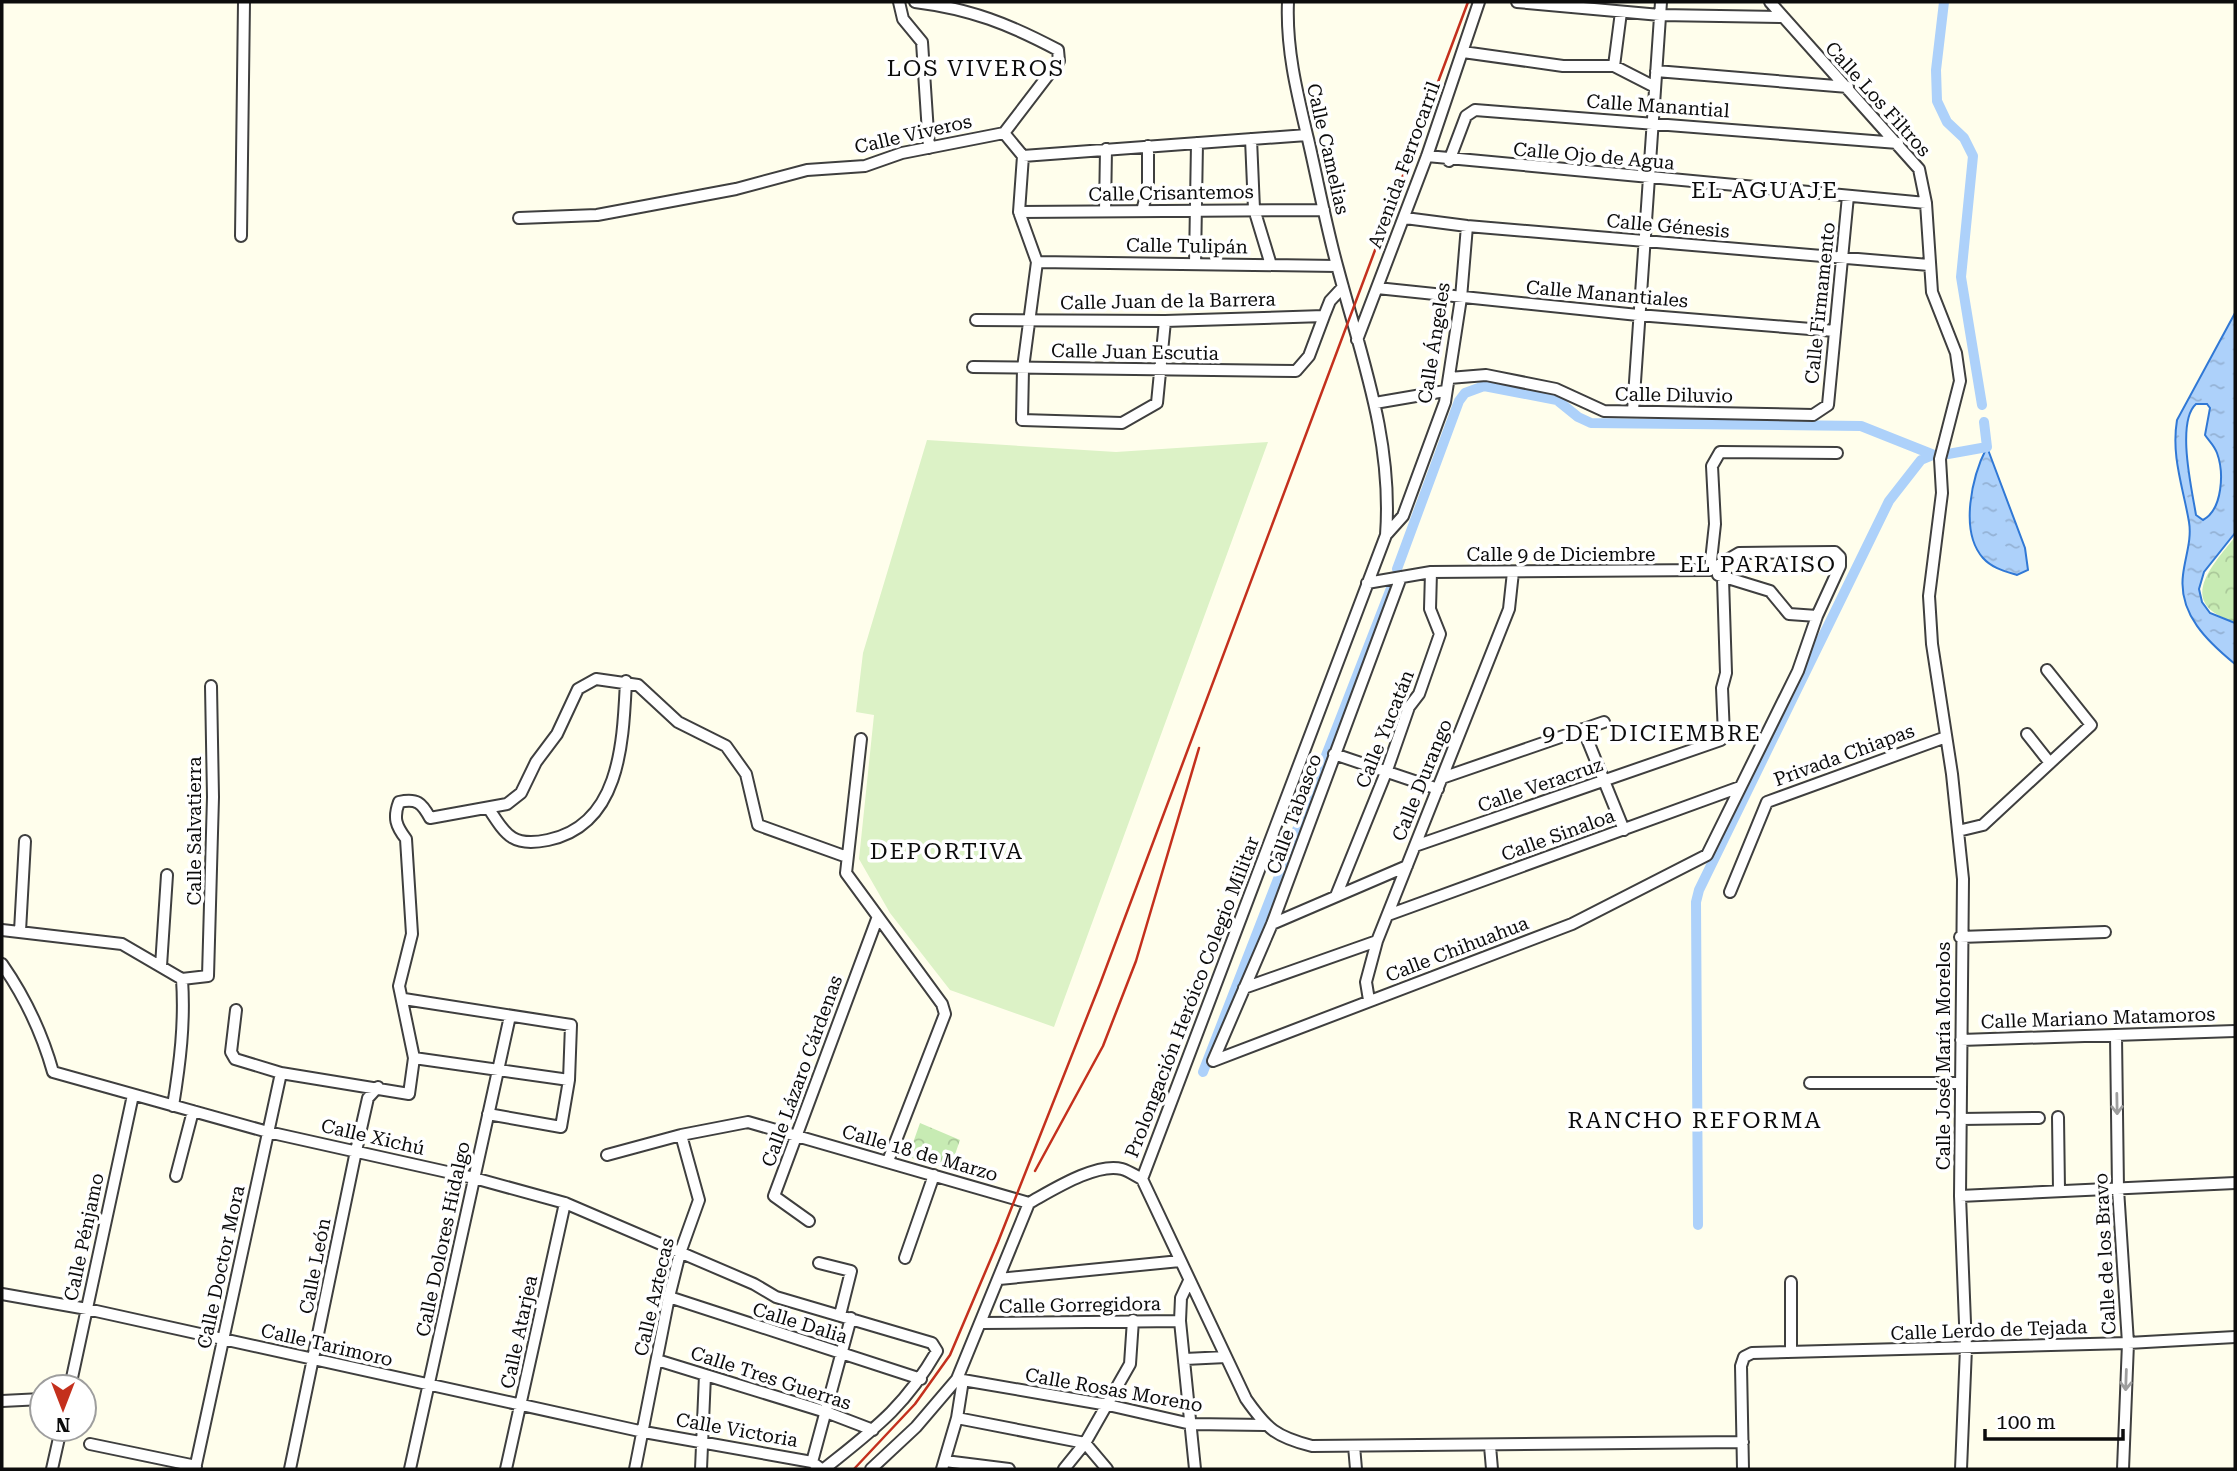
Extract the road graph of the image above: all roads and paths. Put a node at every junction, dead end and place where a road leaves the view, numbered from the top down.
1 (244, 2) edge
2 (899, 2) edge
3 (915, 2) edge
4 (1289, 2) edge
5 (1479, 2) edge
6 (1517, 2) edge
7 (1661, 2) edge
8 (1770, 2) edge
9 (957, 4) edge
10 (1621, 12) junction
11 (1660, 15) junction
12 (1782, 17) junction
13 (1463, 52) junction
14 (1614, 66) junction
15 (1656, 71) junction
16 (1655, 87) junction
17 (1848, 87) junction
18 (1653, 122) junction
19 (1004, 133) junction
20 (1307, 135) junction
21 (1251, 139) junction
22 (1197, 143) junction
23 (1898, 143) junction
24 (1148, 146) junction
25 (929, 148) junction
26 (1106, 149) junction
27 (1023, 156) junction
28 (1427, 156) junction
29 (1449, 161) junction
30 (1648, 179) junction
31 (1848, 196) junction
32 (1926, 203) junction
33 (1254, 209) junction
34 (1196, 210) junction
35 (1324, 210) junction
36 (1105, 211) junction
37 (1142, 211) junction
38 (1019, 212) junction
39 (519, 218) dead end
40 (1405, 218) junction
41 (1467, 226) junction
42 (241, 236) dead end
43 (1644, 242) junction
44 (1842, 258) junction
45 (1037, 262) junction
46 (1195, 264) junction
47 (1271, 265) junction
48 (1929, 265) junction
49 (1337, 266) junction
50 (1343, 287) junction
51 (1377, 288) junction
52 (1461, 298) junction
53 (1347, 303) joint
54 (1639, 315) junction
55 (1324, 316) junction
56 (976, 320) dead end
57 (1028, 320) junction
58 (1165, 321) junction
59 (1835, 331) junction
60 (1357, 340) junction
61 (973, 367) dead end
62 (1023, 368) junction
63 (1158, 370) junction
64 (1449, 378) junction
65 (1445, 391) junction
66 (1375, 403) junction
67 (1633, 411) junction
68 (1822, 412) joint
69 (1837, 453) dead end
70 (1386, 536) junction
71 (1710, 570) junction
72 (1431, 572) junction
73 (1513, 572) junction
74 (1401, 577) junction
75 (1723, 579) junction
76 (1367, 583) junction
77 (1817, 616) junction
78 (1932, 644) joint
79 (2047, 670) dead end
80 (626, 681) junction
81 (211, 686) dead end
82 (1604, 722) dead end
83 (1583, 729) junction
84 (2027, 734) dead end
85 (1946, 737) junction
86 (861, 738) dead end
87 (1334, 754) junction
88 (2050, 763) junction
89 (1387, 771) junction
90 (1440, 783) junction
91 (1602, 783) junction
92 (1741, 787) junction
93 (489, 809) junction
94 (1624, 830) junction
95 (1958, 831) junction
96 (25, 841) dead end
97 (1415, 846) junction
98 (847, 858) junction
99 (1407, 866) junction
100 (167, 874) dead end
101 (1730, 892) dead end
102 (1336, 896) junction
103 (1388, 915) junction
104 (877, 919) junction
105 (1272, 924) junction
106 (2, 930) edge
107 (20, 931) junction
108 (2105, 932) dead end
109 (1960, 937) junction
110 (1377, 941) junction
111 (2, 964) edge
112 (162, 966) junction
113 (182, 979) junction
114 (1244, 988) junction
115 (404, 999) junction
116 (1369, 1000) junction
117 (236, 1010) dead end
118 (510, 1016) junction
119 (2235, 1031) edge
120 (2116, 1036) junction
121 (1961, 1040) junction
122 (414, 1058) junction
123 (1213, 1061) joint
124 (498, 1069) junction
125 (281, 1073) junction
126 (569, 1080) junction
127 (1810, 1083) dead end
128 (1961, 1083) junction
129 (378, 1087) junction
130 (133, 1095) junction
131 (173, 1106) junction
132 (192, 1111) junction
133 (488, 1114) junction
134 (2058, 1117) dead end
135 (2039, 1118) dead end
136 (1961, 1119) junction
137 (268, 1132) junction
138 (681, 1135) junction
139 (796, 1137) junction
140 (356, 1151) junction
141 (607, 1155) dead end
142 (888, 1161) junction
143 (934, 1175) junction
144 (176, 1177) dead end
145 (474, 1178) junction
146 (1142, 1179) junction
147 (2235, 1183) edge
148 (2118, 1189) junction
149 (2059, 1190) junction
150 (1960, 1196) junction
151 (565, 1203) junction
152 (1029, 1203) junction
153 (809, 1221) dead end
154 (680, 1253) junction
155 (905, 1258) dead end
156 (1180, 1261) junction
157 (819, 1263) dead end
158 (999, 1279) junction
159 (1189, 1280) junction
160 (1791, 1282) dead end
161 (2, 1294) edge
162 (669, 1297) junction
163 (87, 1308) junction
164 (845, 1317) junction
165 (1133, 1321) junction
166 (1180, 1321) junction
167 (981, 1323) junction
168 (2235, 1337) edge
169 (223, 1339) junction
170 (2128, 1343) junction
171 (1966, 1348) junction
172 (1791, 1352) junction
173 (841, 1353) junction
174 (1226, 1357) junction
175 (1185, 1359) junction
176 (313, 1360) junction
177 (657, 1360) junction
178 (73, 1373) edge
179 (705, 1375) junction
180 (921, 1379) junction
181 (960, 1380) junction
182 (428, 1385) junction
183 (28, 1400) edge
184 (2, 1401) edge
185 (520, 1405) junction
186 (1108, 1405) junction
187 (826, 1412) junction
188 (957, 1418) junction
189 (1191, 1424) junction
190 (1265, 1426) junction
191 (873, 1430) junction
192 (644, 1432) junction
193 (701, 1441) junction
194 (1743, 1441) junction
195 (58, 1443) edge
196 (1085, 1443) junction
197 (90, 1444) dead end
198 (1354, 1446) junction
199 (1490, 1446) junction
200 (944, 1465) edge
201 (819, 1467) edge
202 (195, 1468) edge
203 (52, 1469) edge
204 (290, 1469) edge
205 (410, 1469) edge
206 (506, 1469) edge
207 (635, 1469) edge
208 (701, 1469) edge
209 (871, 1469) edge
210 (1009, 1469) edge
211 (1064, 1469) edge
212 (1107, 1469) edge
213 (1195, 1469) edge
214 (1356, 1469) edge
215 (1493, 1469) edge
216 (1743, 1469) edge
217 (1961, 1469) edge
218 (2123, 1469) edge

1 - 42 street
2 - 25 street
3 - 9 street
4 - 20 street, Calle Camelias
5 - 13 street, Avenida Ferrocarril
6 - 10 street
7 - 11 street
8 - 12 street, Calle Los Filtros
9 - 19 street
10 - 11 street
10 - 14 street
11 - 12 street
11 - 15 street
12 - 17 street, Calle Los Filtros
13 - 14 street
13 - 28 street, Avenida Ferrocarril
14 - 16 street
15 - 16 street
15 - 17 street
16 - 18 street
17 - 23 street, Calle Los Filtros
18 - 23 street, Calle Manantial
18 - 29 street, Calle Manantial
18 - 30 street
19 - 25 street, Calle Viveros
19 - 27 street
20 - 21 street
20 - 35 street, Calle Camelias
21 - 22 street
21 - 33 street
22 - 24 street
22 - 34 street
23 - 32 street, Calle Los Filtros
24 - 26 street
24 - 37 street
25 - 39 street, Calle Viveros
26 - 27 street
26 - 36 street
27 - 38 street
28 - 29 street, Calle Ojo de Agua
28 - 40 street, Avenida Ferrocarril
29 - 30 street, Calle Ojo de Agua
30 - 31 street, Calle Ojo de Agua
30 - 43 street
31 - 32 street, Calle Ojo de Agua
31 - 44 street, Calle Firmamento
32 - 48 street, Calle Los Filtros
33 - 34 street, Calle Crisantemos
33 - 35 street, Calle Crisantemos
33 - 47 street
34 - 37 street, Calle Crisantemos
34 - 46 street
35 - 49 street, Calle Camelias
36 - 37 street, Calle Crisantemos
36 - 38 street, Calle Crisantemos
38 - 45 street
40 - 41 street, Calle Génesis
40 - 51 street, Avenida Ferrocarril
41 - 43 street, Calle Génesis
41 - 52 street, Calle Ángeles
43 - 44 street, Calle Génesis
43 - 54 street
44 - 48 street, Calle Génesis
44 - 59 street, Calle Firmamento
45 - 46 street, Calle Tulipán
45 - 57 street
46 - 47 street, Calle Tulipán
47 - 49 street, Calle Tulipán
48 - 78 street, Calle Los Filtros
49 - 50 street, Calle Camelias
50 - 53 street, Calle Camelias
50 - 55 street
51 - 52 street, Calle Manantiales
51 - 60 street, Avenida Ferrocarril
52 - 54 street, Calle Manantiales
52 - 64 street, Calle Ángeles
53 - 60 street, Prolongación Heróico Colegio Militar
54 - 59 street, Calle Manantiales
54 - 67 street
55 - 58 street, Calle Juan de la Barrera
55 - 63 street, Calle Juan Escutia
56 - 57 street, Calle Juan de la Barrera
57 - 58 street, Calle Juan de la Barrera
57 - 62 street
58 - 63 street
59 - 68 street, Calle Firmamento
60 - 66 street, Prolongación Heróico Colegio Militar
61 - 62 street, Calle Juan Escutia
62 - 63 street, Calle Juan Escutia
62 - 63 street
64 - 65 street, Calle Ángeles
64 - 67 street, Calle Diluvio
65 - 66 street
65 - 70 street, Calle Ángeles
66 - 70 street, Prolongación Heróico Colegio Militar
67 - 68 street, Calle Diluvio
69 - 71 street
70 - 76 street, Prolongación Heróico Colegio Militar
71 - 73 street, Calle 9 de Diciembre
71 - 75 street
71 - 77 street, Calle 9 de Diciembre
72 - 73 street, Calle 9 de Diciembre
72 - 74 street, Calle 9 de Diciembre
72 - 89 street, Calle Yucatán
73 - 90 street, Calle Durango
74 - 76 street
74 - 87 street, Calle Tabasco
75 - 77 street
75 - 91 street, Calle Veracruz
76 - 146 street, Prolongación Heróico Colegio Militar
77 - 92 street
78 - 85 street, Calle José María Morelos
79 - 88 street
80 - 93 street
80 - 93 street
80 - 98 street
81 - 113 street, Calle Salvatierra
82 - 83 street
83 - 90 street
83 - 91 street
84 - 88 street
85 - 95 street, Calle José María Morelos
85 - 101 street, Privada Chiapas
86 - 98 street
87 - 89 street
87 - 105 street, Calle Tabasco
88 - 95 street
89 - 90 street
89 - 102 street, Calle Yucatán
90 - 97 street, Calle Durango
91 - 94 street
91 - 97 street, Calle Veracruz
92 - 94 street, Calle Sinaloa
92 - 116 street, Calle Chihuahua
93 - 115 street
94 - 103 street, Calle Sinaloa
95 - 109 street, Calle José María Morelos
96 - 107 street
97 - 99 street, Calle Durango
98 - 104 street
99 - 102 street
99 - 103 street, Calle Durango
100 - 112 street
102 - 105 street
103 - 110 street, Calle Durango
104 - 139 street, Calle Lázaro Cárdenas
104 - 142 street
105 - 114 street, Calle Tabasco
106 - 107 street
107 - 112 street
108 - 109 street
109 - 121 street, Calle José María Morelos
110 - 114 street
110 - 116 street, Calle Durango
111 - 130 street, Calle Xichú
112 - 113 street
113 - 131 street
114 - 123 street, Calle Tabasco
115 - 118 street
115 - 122 street
116 - 123 street, Calle Chihuahua
117 - 125 street
118 - 124 street, Calle Dolores Hidalgo
118 - 126 street
119 - 120 street, Calle Mariano Matamoros
120 - 121 street, Calle Mariano Matamoros
120 -> 148 street, Calle de los Bravo
121 - 128 street, Calle José María Morelos
122 - 124 street
122 - 129 street
124 - 126 street
124 - 133 street, Calle Dolores Hidalgo
125 - 129 street
125 - 137 street, Calle Doctor Mora
126 - 133 street
127 - 128 street
128 - 136 street, Calle José María Morelos
129 - 140 street, Calle León
130 - 131 street, Calle Xichú
130 - 163 street, Calle Pénjamo
131 - 132 street, Calle Xichú
132 - 137 street, Calle Xichú
132 - 144 street
133 - 145 street, Calle Dolores Hidalgo
134 - 149 street
135 - 136 street
136 - 150 street, Calle José María Morelos
137 - 140 street, Calle Xichú
137 - 169 street, Calle Doctor Mora
138 - 139 street, Calle 18 de Marzo
138 - 141 street, Calle 18 de Marzo
138 - 154 street, Calle Aztecas
139 - 142 street, Calle 18 de Marzo
139 - 153 street, Calle Lázaro Cárdenas
140 - 145 street, Calle Xichú
140 - 176 street, Calle León
142 - 143 street, Calle 18 de Marzo
143 - 152 street, Calle 18 de Marzo
143 - 155 street
145 - 151 street, Calle Xichú
145 - 182 street, Calle Dolores Hidalgo
146 - 152 street
146 - 156 street, Prolongación Heróico Colegio Militar
147 - 148 street
148 - 149 street
148 - 170 street, Calle de los Bravo
149 - 150 street
150 - 171 street, Calle José María Morelos
151 - 154 street, Calle Xichú
151 - 185 street, Calle Atarjea
152 - 158 street
154 - 162 street, Calle Aztecas
154 - 164 street, Calle Xichú
156 - 158 street
156 - 159 street, Prolongación Heróico Colegio Militar
157 - 164 street
158 - 167 street
159 - 166 street
159 - 174 street, Prolongación Heróico Colegio Militar
160 - 172 street
161 - 163 street, Calle Tarimoro
162 - 173 street, Calle Dalia
162 - 177 street, Calle Aztecas
163 - 169 street, Calle Tarimoro
163 - 178 street, Calle Pénjamo
164 - 173 street
164 - 180 street, Calle Xichú
165 - 166 street, Calle Gorregidora
165 - 167 street, Calle Gorregidora
165 - 186 street
166 - 175 street
167 - 181 street
168 - 170 street, Calle Lerdo de Tejada
169 - 176 street, Calle Tarimoro
169 - 202 street, Calle Doctor Mora
170 - 171 street, Calle Lerdo de Tejada
170 -> 218 street, Calle de los Bravo
171 - 172 street, Calle Lerdo de Tejada
171 - 217 street, Calle José María Morelos
172 - 194 street, Calle Lerdo de Tejada
173 - 180 street, Calle Dalia
173 - 187 street
174 - 175 street
174 - 190 street, Prolongación Heróico Colegio Militar
175 - 189 street
176 - 182 street, Calle Tarimoro
176 - 204 street, Calle León
177 - 179 street, Calle Tres Guerras
177 - 192 street, Calle Aztecas
179 - 187 street, Calle Tres Guerras
179 - 193 street
180 - 191 street
181 - 186 street, Calle Rosas Moreno
181 - 188 street
181 - 209 street
182 - 185 street, Calle Tarimoro
182 - 205 street, Calle Dolores Hidalgo
183 - 184 street
185 - 192 street, Calle Tarimoro
185 - 206 street, Calle Atarjea
186 - 189 street, Calle Rosas Moreno
186 - 196 street
187 - 191 street, Calle Tres Guerras
187 - 201 street
188 - 196 street
188 - 200 street
189 - 190 street, Calle Rosas Moreno
189 - 213 street
190 - 198 street, Prolongación Heróico Colegio Militar
191 - 201 street
192 - 193 street, Calle Victoria
192 - 207 street, Calle Aztecas
193 - 201 street, Calle Victoria
193 - 208 street
194 - 199 street, Prolongación Heróico Colegio Militar
194 - 216 street
195 - 203 street
196 - 211 street
196 - 212 street
197 - 202 street
198 - 199 street, Prolongación Heróico Colegio Militar
198 - 214 street
199 - 215 street
200 - 210 street

